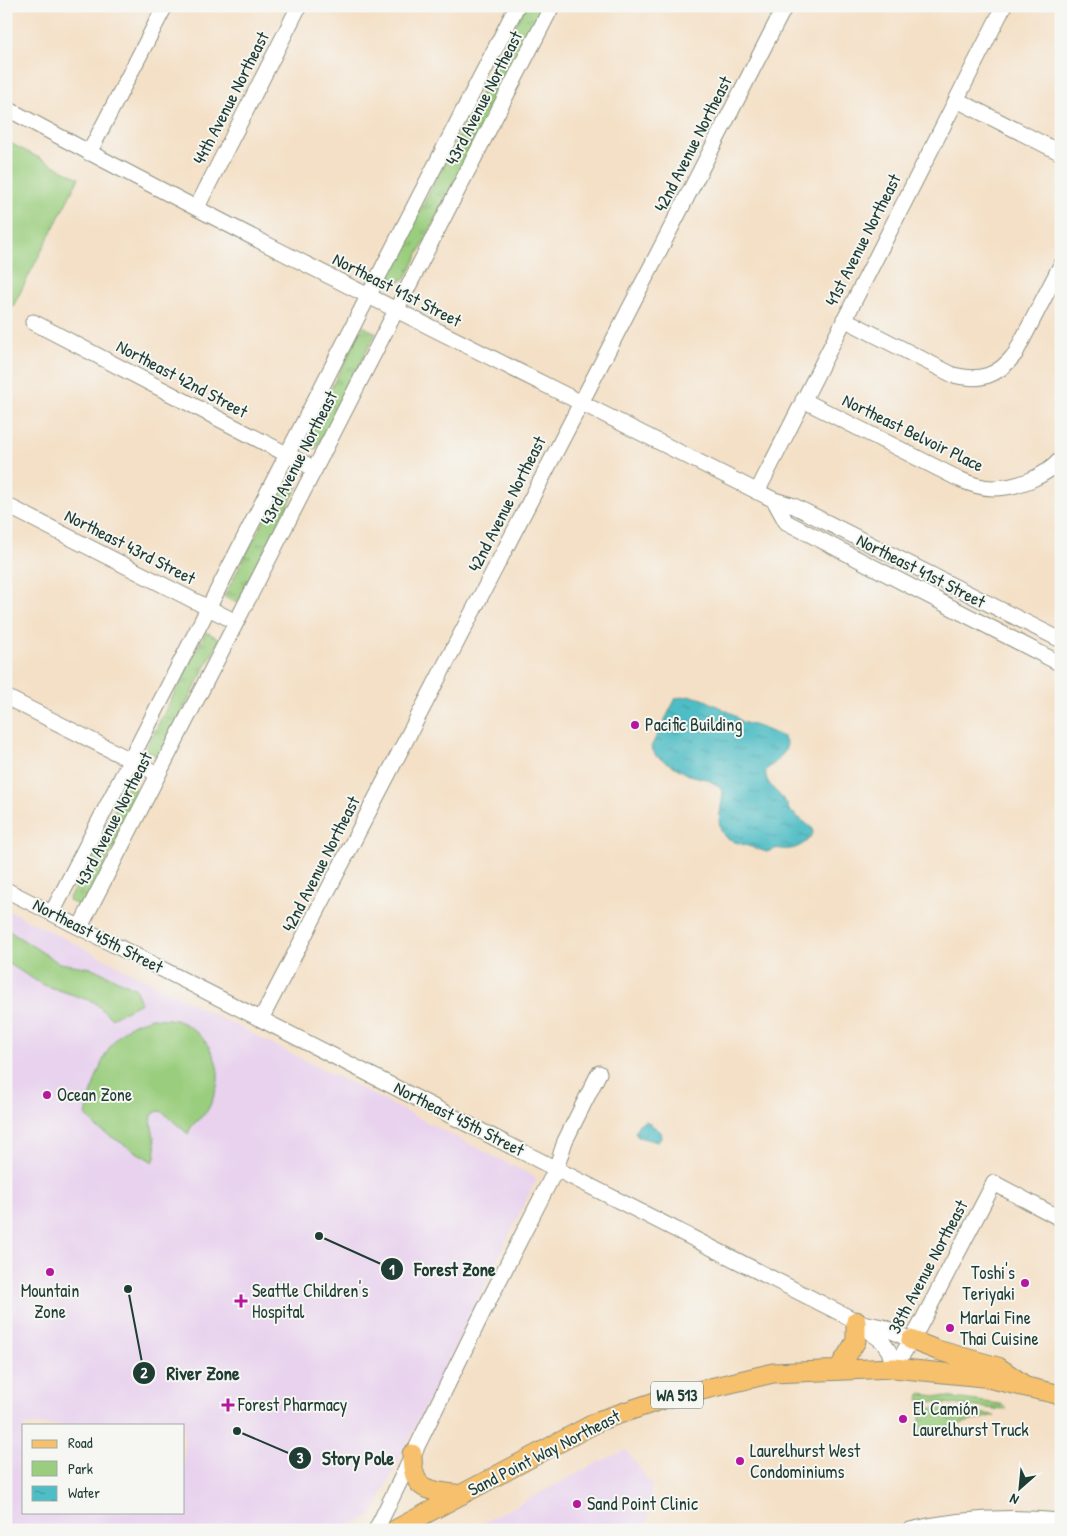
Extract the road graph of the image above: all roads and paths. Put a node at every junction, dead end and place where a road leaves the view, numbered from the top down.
1 (165, 6) edge
2 (299, 6) edge
3 (517, 6) edge
4 (552, 6) edge
5 (785, 6) edge
6 (1004, 6) edge
7 (957, 100) junction
8 (6, 108) edge
9 (89, 153) junction
10 (1061, 153) edge
11 (197, 207) junction
12 (1061, 265) edge
13 (368, 296) junction
14 (396, 310) junction
15 (844, 319) junction
16 (33, 322) dead end
17 (803, 400) junction
18 (581, 403) junction
19 (287, 455) junction
20 (1061, 458) edge
21 (315, 469) junction
22 (757, 492) junction
23 (774, 500) junction
24 (6, 505) edge
25 (208, 608) junction
26 (236, 622) junction
27 (1061, 640) edge
28 (1061, 664) edge
29 (6, 697) edge
30 (130, 759) junction
31 (158, 774) junction
32 (6, 890) edge
33 (52, 913) junction
34 (80, 927) junction
35 (261, 1018) junction
36 (599, 1073) dead end
37 (556, 1169) junction
38 (1061, 1219) edge
39 (856, 1321) junction
40 (911, 1340) junction
41 (894, 1368) junction
42 (838, 1370) junction
43 (1025, 1386) junction
44 (1061, 1395) edge
45 (412, 1454) junction
46 (461, 1495) junction
47 (1061, 1521) edge
48 (1005, 1524) edge
49 (376, 1530) edge
50 (395, 1530) edge
51 (910, 1530) edge

1 - 9 street
2 - 11 street, 44th Avenue Northeast
3 - 13 street, 43rd Avenue Northeast
4 - 14 street, 43rd Avenue Northeast
5 - 18 street, 42nd Avenue Northeast
6 - 7 street, 41st Avenue Northeast
7 - 10 street
7 - 15 street, 41st Avenue Northeast
8 - 9 street, Northeast 41st Street
9 - 11 street, Northeast 41st Street
11 - 13 street, Northeast 41st Street
12 - 15 street
13 - 14 street, Northeast 41st Street
13 - 19 street, 43rd Avenue Northeast
14 - 18 street, Northeast 41st Street
14 - 21 street, 43rd Avenue Northeast
15 - 17 street, 41st Avenue Northeast
16 - 19 street, Northeast 42nd Street
17 - 20 street, Northeast Belvoir Place
17 - 22 street, 41st Avenue Northeast
18 - 22 street, Northeast 41st Street
18 - 35 street, 42nd Avenue Northeast
19 - 21 street, Northeast 42nd Street
19 - 25 street, 43rd Avenue Northeast
21 - 26 street, 43rd Avenue Northeast
22 - 23 street, Northeast 41st Street
23 - 27 street, Northeast 41st Street
23 - 28 street, Northeast 41st Street
24 - 25 street, Northeast 43rd Street
25 - 26 street, Northeast 43rd Street
25 - 30 street, 43rd Avenue Northeast
26 - 31 street, 43rd Avenue Northeast
29 - 30 street
30 - 31 street
30 - 33 street, 43rd Avenue Northeast
31 - 34 street, 43rd Avenue Northeast
32 - 33 street, Northeast 45th Street
33 - 34 street, Northeast 45th Street
34 - 35 street, Northeast 45th Street
35 - 37 street, Northeast 45th Street
36 - 37 street
37 - 39 street, Northeast 45th Street
37 - 45 street
38 - 40 street, 38th Avenue Northeast
39 - 40 street
39 - 41 street, Northeast 45th Street
39 - 42 main road
40 - 41 street, 38th Avenue Northeast
40 - 43 main road
41 - 42 main road, Sand Point Way Northeast / WA 513
41 - 43 main road, Sand Point Way Northeast / WA 513
42 - 46 main road, Sand Point Way Northeast / WA 513
43 - 44 main road, WA 513
45 - 46 main road
45 - 49 street
46 - 50 main road, Sand Point Way Northeast / WA 513
47 - 48 street
48 - 51 street

